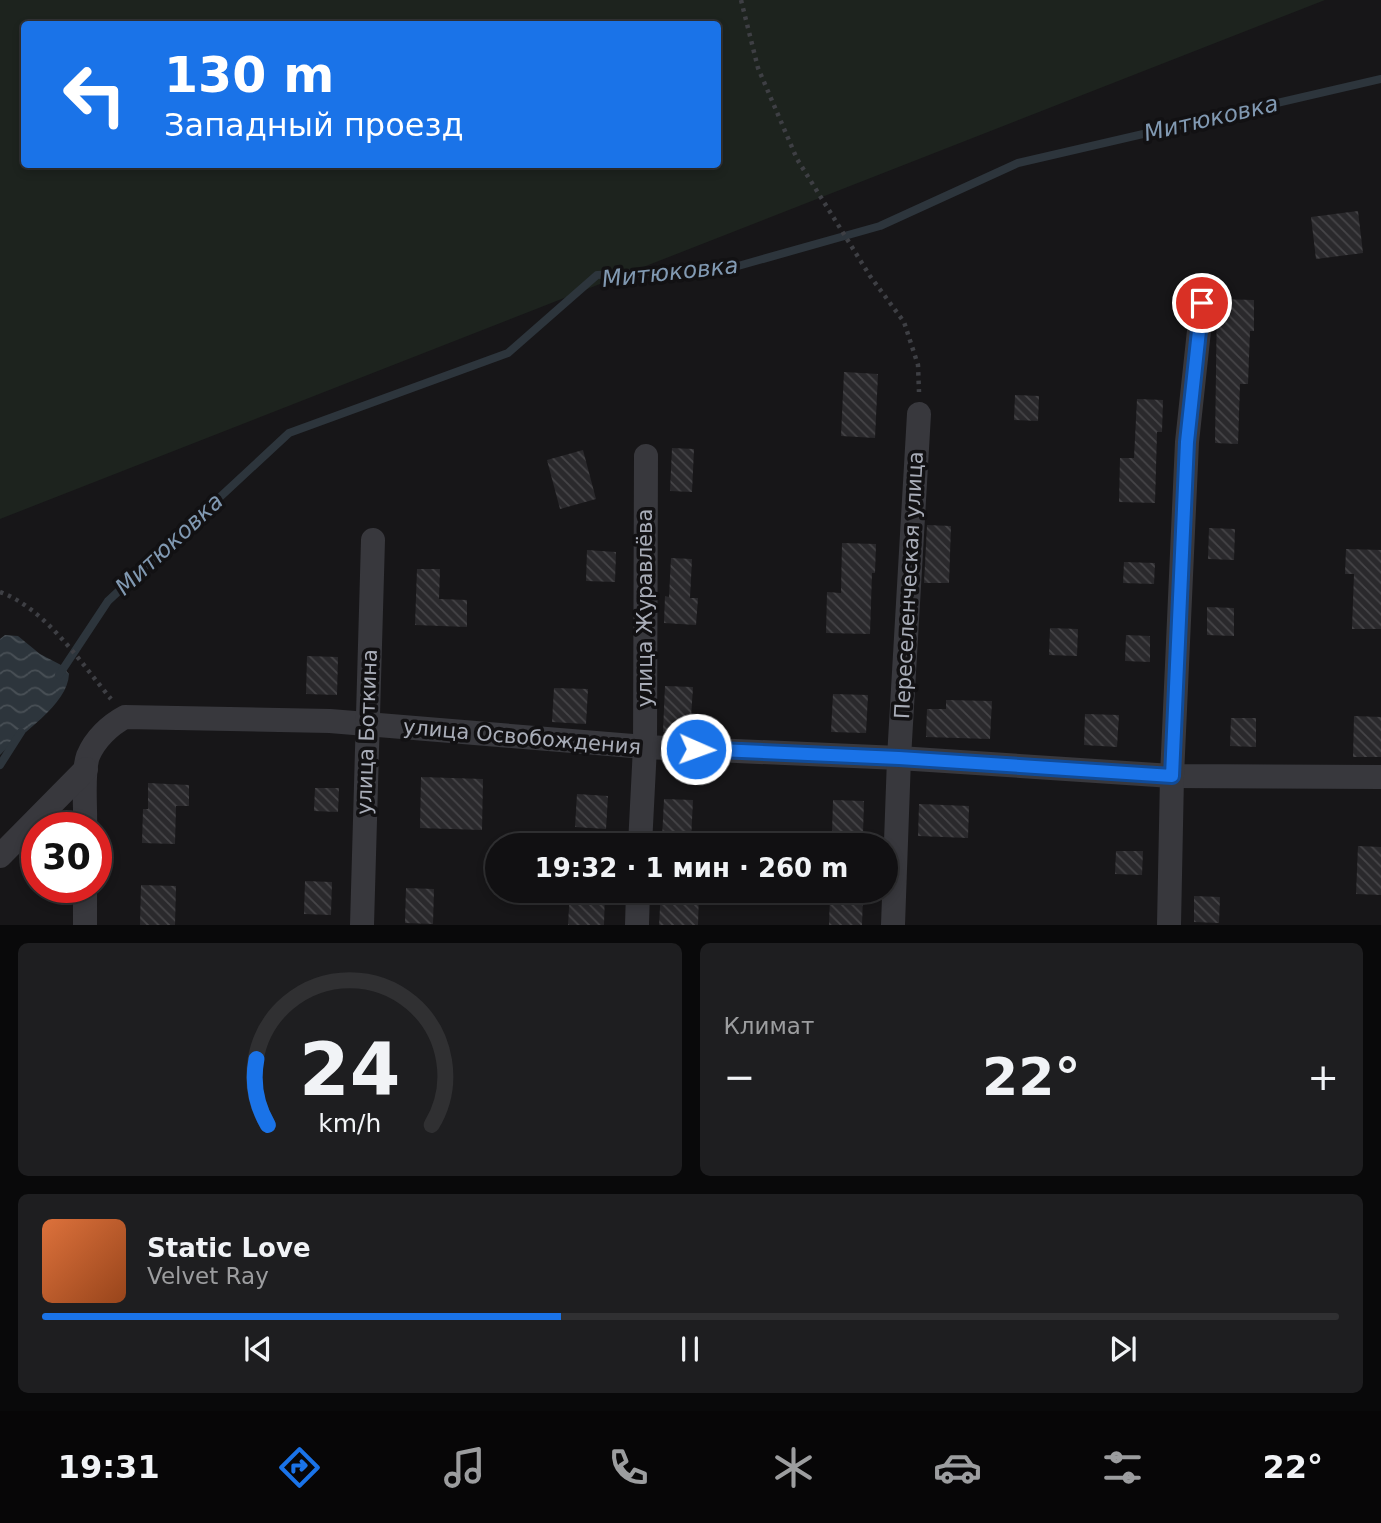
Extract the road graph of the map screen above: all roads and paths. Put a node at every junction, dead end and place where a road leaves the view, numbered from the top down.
1 (741, 0) edge
2 (1202, 303) dead end
3 (919, 414) joint
4 (646, 456) dead end
5 (373, 540) dead end
6 (0, 592) edge
7 (125, 717) junction
8 (367, 724) junction
9 (645, 747) junction
10 (899, 758) junction
11 (86, 769) junction
12 (1172, 776) junction
13 (1381, 777) edge
14 (85, 812) edge
15 (641, 833) edge
16 (0, 856) edge
17 (85, 903) edge
18 (637, 903) edge
19 (85, 925) edge
20 (362, 925) edge
21 (636, 925) edge
22 (893, 925) edge
23 (1169, 925) edge

1 - 3 path
2 - 12 street
3 - 10 street, Переселенческая улица
4 - 9 street, улица Журавлёва
5 - 8 street, улица Боткина
6 - 7 path
7 - 8 street, улица Освобождения
7 - 11 street
8 - 9 street, улица Освобождения
8 - 20 street, улица Боткина
9 - 10 street, улица Освобождения
9 - 15 street, улица Журавлёва
10 - 12 street, улица Освобождения
10 - 22 street, Переселенческая улица
11 - 14 street
11 - 16 street
12 - 13 street, улица Освобождения
12 - 23 street
17 - 19 street
18 - 21 street

